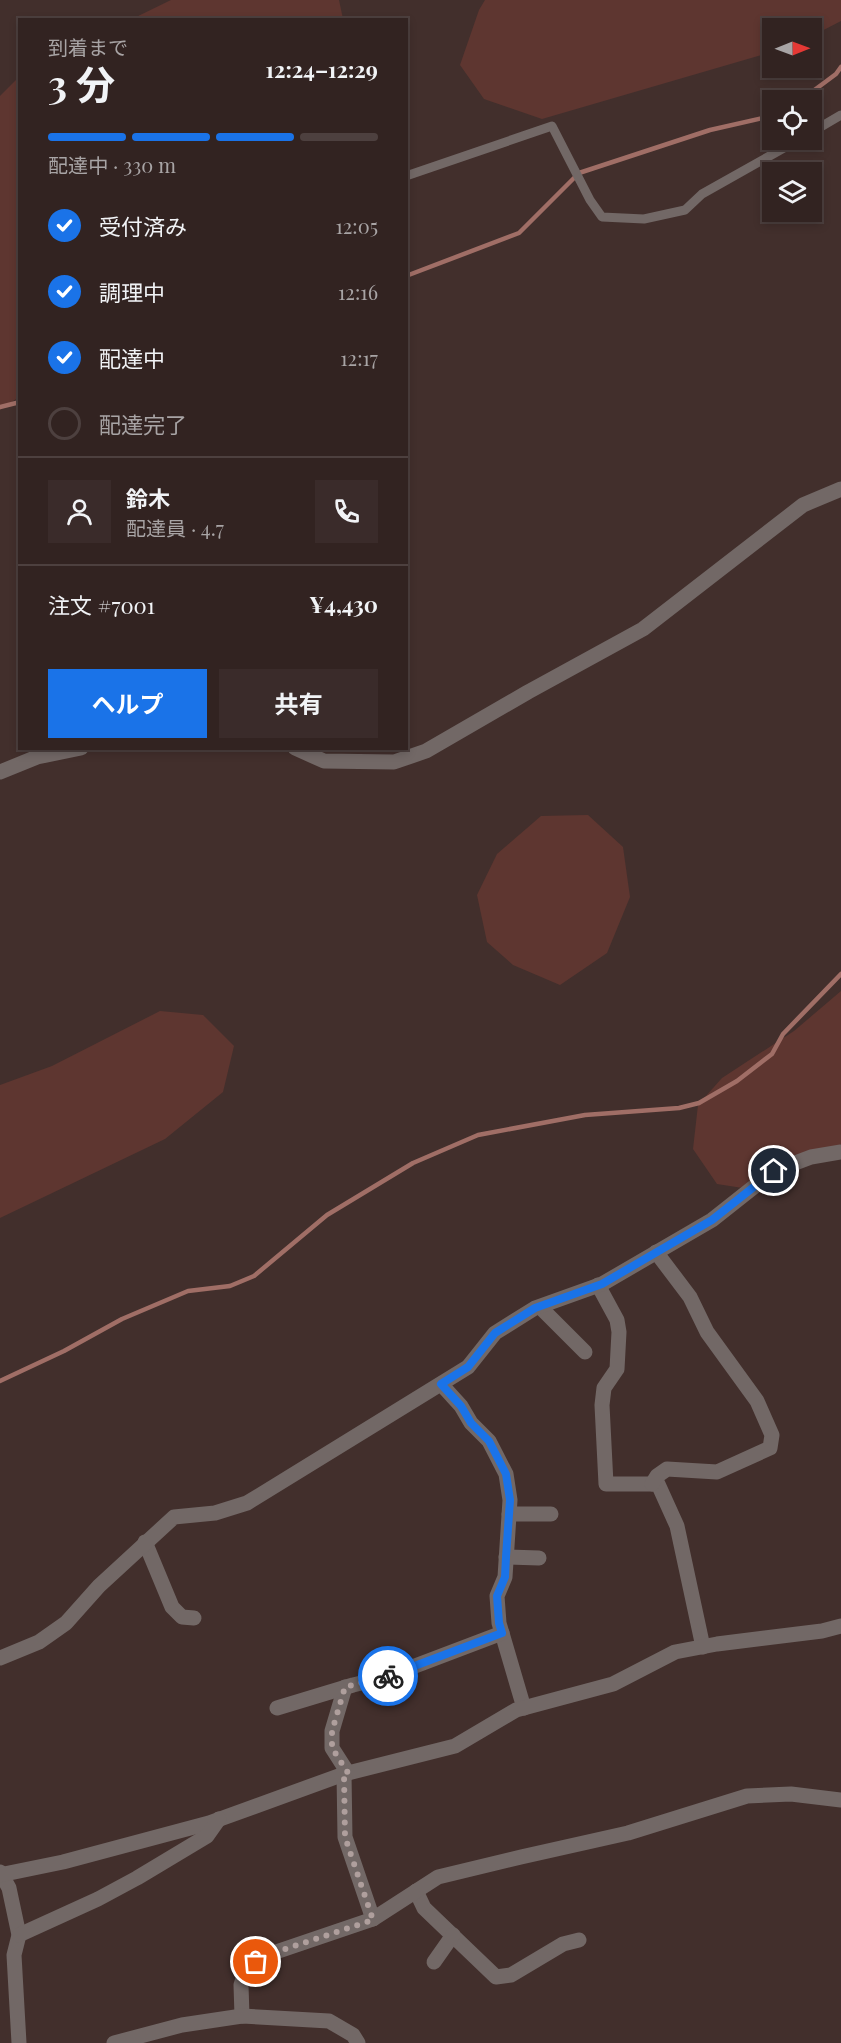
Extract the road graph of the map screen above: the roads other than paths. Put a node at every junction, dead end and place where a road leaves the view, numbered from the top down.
1 (841, 116) edge
2 (822, 126) edge
3 (780, 150) edge
4 (408, 175) edge
5 (841, 489) edge
6 (71, 750) edge
7 (300, 750) edge
8 (0, 772) edge
9 (841, 1152) edge
10 (656, 1252) junction
11 (598, 1285) junction
12 (540, 1306) junction
13 (585, 1352) dead end
14 (441, 1384) junction
15 (652, 1484) junction
16 (509, 1514) junction
17 (551, 1514) dead end
18 (145, 1542) junction
19 (506, 1557) junction
20 (539, 1558) dead end
21 (194, 1618) dead end
22 (841, 1626) edge
23 (502, 1633) junction
24 (703, 1647) junction
25 (0, 1659) edge
26 (345, 1687) junction
27 (277, 1708) dead end
28 (524, 1708) junction
29 (346, 1773) junction
30 (841, 1800) edge
31 (219, 1819) junction
32 (0, 1874) edge
33 (416, 1891) junction
34 (373, 1920) junction
35 (19, 1935) junction
36 (453, 1935) junction
37 (579, 1940) dead end
38 (434, 1962) dead end
39 (242, 2016) junction
40 (19, 2043) edge
41 (114, 2043) edge
42 (358, 2043) edge

1 - 2 lane
3 - 4 lane
5 - 7 street
6 - 8 street
9 - 10 street
10 - 11 street
10 - 15 street
11 - 12 street
11 - 15 street
12 - 13 street
12 - 14 street
14 - 16 street
14 - 18 street
15 - 24 street
16 - 17 street
16 - 19 street
18 - 21 street
18 - 25 street
19 - 20 street
19 - 23 street
22 - 24 street
23 - 26 street
23 - 28 street
24 - 28 street
26 - 27 street
26 - 29 street
28 - 29 street
29 - 31 street
29 - 34 street
30 - 33 street
31 - 32 street
31 - 35 street
32 - 35 street
33 - 34 street
33 - 36 street
34 - 39 street
35 - 40 street
36 - 37 street
36 - 38 street
39 - 41 street
39 - 42 street

